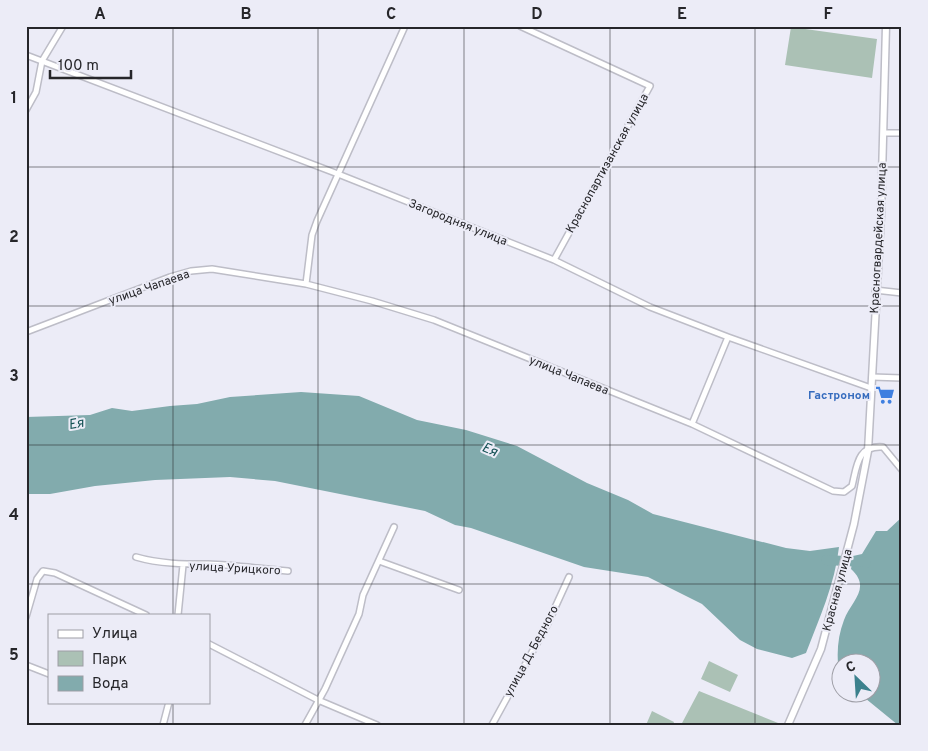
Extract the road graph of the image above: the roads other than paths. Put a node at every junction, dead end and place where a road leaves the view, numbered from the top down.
1 (63, 26) edge
2 (405, 26) edge
3 (520, 26) edge
4 (886, 26) edge
5 (26, 54) edge
6 (42, 61) junction
7 (26, 110) edge
8 (884, 133) junction
9 (902, 133) edge
10 (338, 174) junction
11 (554, 260) junction
12 (306, 284) junction
13 (875, 290) junction
14 (902, 293) edge
15 (26, 332) edge
16 (728, 338) junction
17 (872, 377) junction
18 (902, 378) edge
19 (871, 388) junction
20 (692, 424) junction
21 (868, 451) junction
22 (902, 470) edge
23 (394, 527) dead end
24 (136, 557) dead end
25 (379, 561) junction
26 (182, 565) junction
27 (288, 571) dead end
28 (568, 577) dead end
29 (459, 590) dead end
30 (144, 614) edge
31 (178, 614) edge
32 (26, 617) edge
33 (210, 645) edge
34 (26, 665) edge
35 (48, 674) edge
36 (318, 700) junction
37 (168, 704) edge
38 (163, 725) edge
39 (305, 725) edge
40 (378, 725) edge
41 (492, 725) edge
42 (788, 725) edge

1 - 6 street
2 - 10 street
3 - 11 street, Краснопартизанская улица
4 - 8 street, Красногвардейская улица
5 - 6 street, Загородняя улица
6 - 7 street
6 - 10 street, Загородняя улица
8 - 9 street
8 - 13 street, Красногвардейская улица
10 - 11 street, Загородняя улица
10 - 12 street
11 - 16 street, Загородняя улица
12 - 15 street, улица Чапаева
12 - 20 street, улица Чапаева
13 - 14 street
13 - 17 street, Красногвардейская улица
16 - 19 street, Загородняя улица
16 - 20 street
17 - 18 street
17 - 19 street, Красногвардейская улица
19 - 21 street, Красногвардейская улица
20 - 21 street, улица Чапаева
21 - 22 street
21 - 42 street, Красная улица
23 - 25 street
24 - 26 street, улица Урицкого
25 - 29 street
25 - 36 street
26 - 27 street, улица Урицкого
26 - 31 street, улица Урицкого
28 - 41 street, улица Д. Бедного
30 - 32 street
33 - 36 street
34 - 35 street
36 - 39 street
36 - 40 street
37 - 38 street

